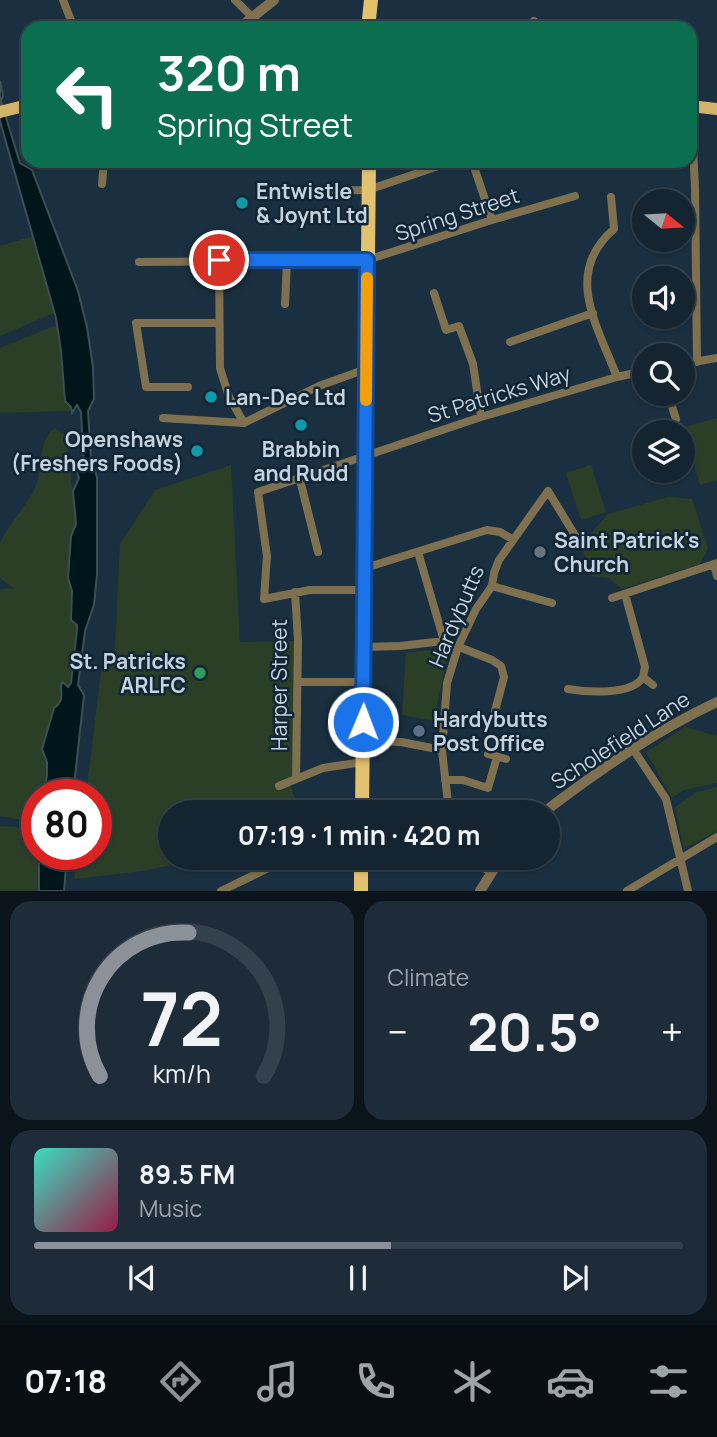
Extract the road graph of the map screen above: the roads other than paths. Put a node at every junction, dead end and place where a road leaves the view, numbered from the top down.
1 (63, 0) edge
2 (234, 0) edge
3 (274, 0) edge
4 (371, 0) edge
5 (71, 21) edge
6 (249, 21) edge
7 (251, 21) edge
8 (369, 21) edge
9 (697, 107) edge
10 (717, 109) edge
11 (103, 168) edge
12 (369, 168) edge
13 (432, 168) edge
14 (474, 168) edge
15 (694, 168) edge
16 (102, 184) dead end
17 (368, 190) junction
18 (302, 191) dead end
19 (575, 196) dead end
20 (611, 197) dead end
21 (492, 220) junction
22 (219, 260) junction
23 (367, 260) junction
24 (287, 261) junction
25 (139, 262) dead end
26 (434, 293) dead end
27 (285, 304) dead end
28 (593, 313) junction
29 (219, 323) junction
30 (510, 342) dead end
31 (717, 358) edge
32 (697, 362) joint
33 (366, 369) junction
34 (632, 374) edge
35 (617, 377) junction
36 (188, 387) dead end
37 (672, 406) edge
38 (481, 417) junction
39 (163, 418) dead end
40 (676, 419) dead end
41 (244, 423) junction
42 (366, 455) junction
43 (300, 480) junction
44 (512, 539) junction
45 (581, 545) dead end
46 (318, 552) dead end
47 (418, 552) junction
48 (715, 564) edge
49 (365, 568) junction
50 (717, 576) edge
51 (492, 586) junction
52 (364, 590) junction
53 (295, 592) junction
54 (625, 594) junction
55 (612, 598) dead end
56 (552, 603) dead end
57 (444, 641) junction
58 (364, 647) junction
59 (458, 647) junction
60 (643, 677) junction
61 (298, 682) junction
62 (363, 682) junction
63 (653, 685) dead end
64 (568, 689) dead end
65 (717, 702) edge
66 (495, 711) dead end
67 (363, 741) junction
68 (633, 749) junction
69 (442, 750) junction
70 (497, 757) dead end
71 (363, 762) junction
72 (296, 779) junction
73 (445, 780) junction
74 (279, 786) dead end
75 (362, 800) edge
76 (448, 800) edge
77 (560, 801) edge
78 (717, 837) edge
79 (681, 859) junction
80 (264, 870) edge
81 (361, 870) edge
82 (487, 870) edge
83 (490, 872) joint
84 (221, 891) edge
85 (361, 891) edge
86 (480, 891) edge
87 (627, 891) edge
88 (688, 891) edge

1 - 5 street
2 - 6 street
3 - 7 street
4 - 8 highway
9 - 10 main road
11 - 16 street
12 - 17 highway
13 - 17 street
14 - 21 street
15 - 32 street
17 - 18 street
17 - 23 highway
19 - 21 street, Spring Street
20 - 28 street
21 - 23 street, Spring Street
22 - 24 street, Spring Street
22 - 25 street, Spring Street
22 - 29 street
23 - 24 street, Spring Street
23 - 33 highway
24 - 27 street
26 - 38 street
28 - 30 street
28 - 35 street
29 - 36 street
29 - 41 street
31 - 32 street
33 - 41 street
33 - 42 highway
34 - 35 street, St Patricks Way
35 - 38 street, St Patricks Way
37 - 40 street
38 - 42 street, St Patricks Way
39 - 41 street
42 - 43 street, St Patricks Way
42 - 49 highway
43 - 46 street
43 - 53 street, St Patricks Way
44 - 45 street, Hardybutts
44 - 47 street
44 - 51 street, Hardybutts
47 - 49 street
47 - 57 street
48 - 50 street
48 - 54 street
49 - 52 highway
51 - 56 street
51 - 59 street, Hardybutts
52 - 53 street
52 - 58 highway
53 - 61 street, Harper Street
54 - 55 street
54 - 60 street
57 - 58 street
57 - 59 street
58 - 62 highway
59 - 66 street
59 - 69 street, Hardybutts
60 - 63 street
60 - 64 street
61 - 62 street
61 - 72 street, Harper Street
62 - 67 highway
65 - 68 street, Scholefield Lane
67 - 69 street
67 - 71 highway
68 - 77 street, Scholefield Lane
68 - 79 street
69 - 73 street, Hardybutts
70 - 73 street
71 - 72 street
71 - 75 highway
72 - 74 street
73 - 76 street, Hardybutts
78 - 79 street
79 - 87 street
79 - 88 street
80 - 84 street
81 - 85 highway
82 - 83 street
83 - 86 street

